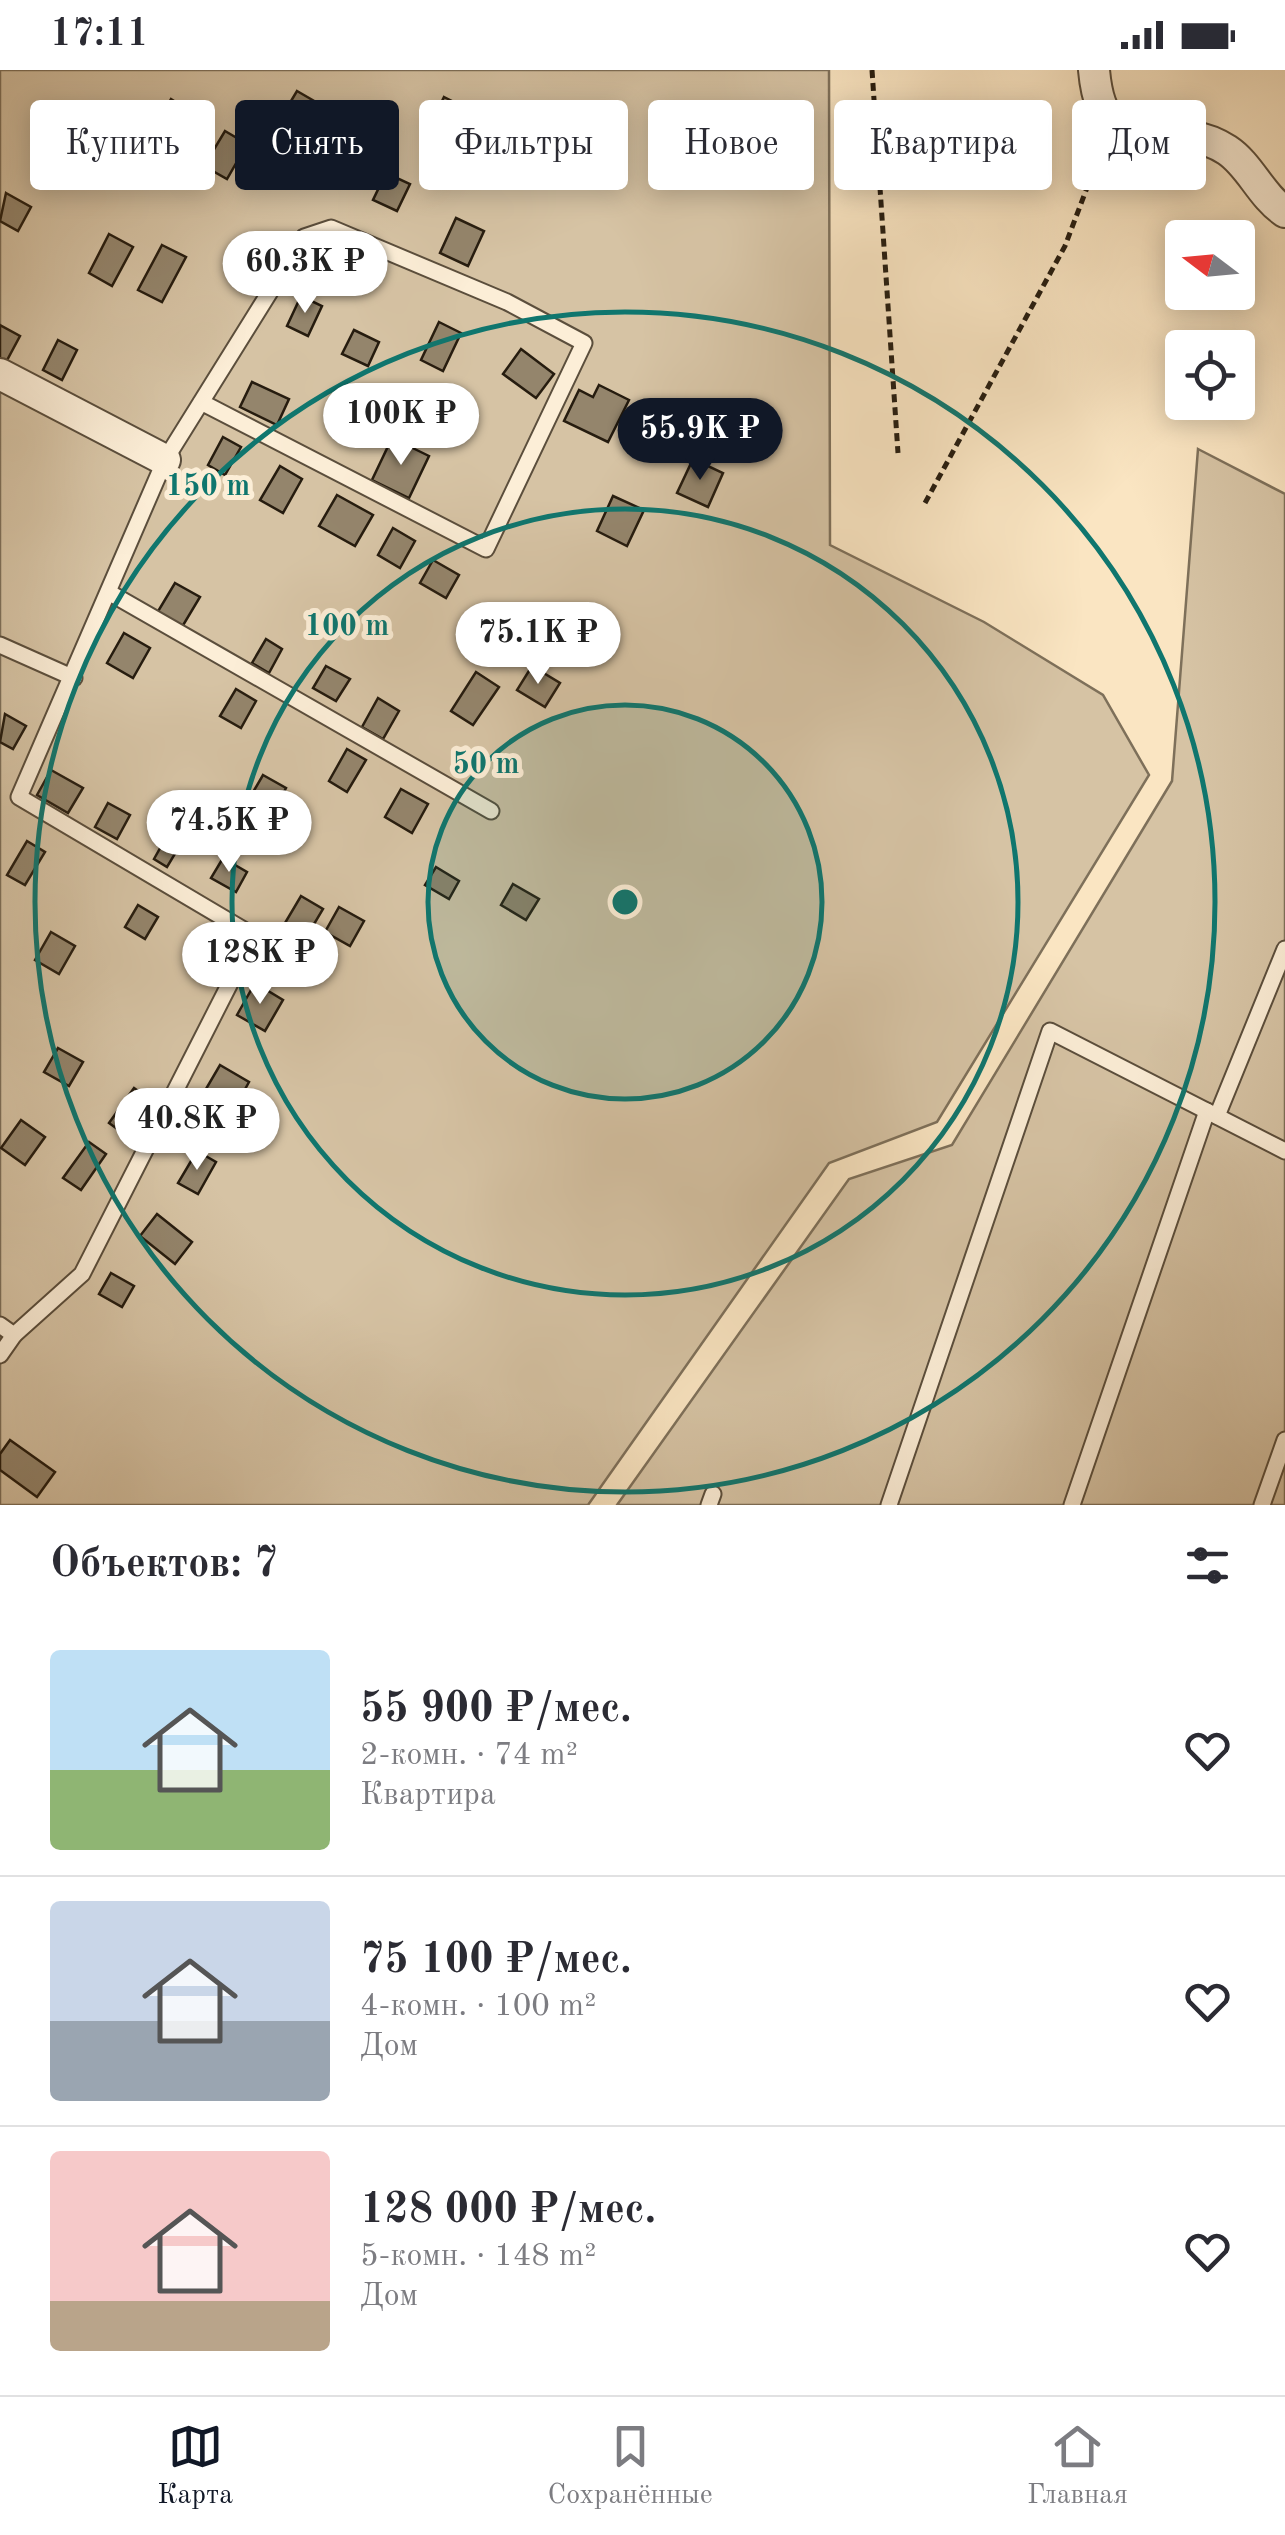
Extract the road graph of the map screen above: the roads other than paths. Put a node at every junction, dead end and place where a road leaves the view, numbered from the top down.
1 (1094, 70) edge
2 (1285, 212) edge
3 (0, 374) edge
4 (202, 402) junction
5 (165, 460) junction
6 (110, 594) junction
7 (0, 645) edge
8 (74, 678) junction
9 (491, 811) dead end
10 (1285, 948) edge
11 (1212, 1114) junction
12 (1285, 1151) edge
13 (7, 1330) edge
14 (0, 1355) edge
15 (1285, 1440) edge
16 (888, 1505) edge
17 (1072, 1505) edge
18 (1262, 1505) edge

1 - 2 street
3 - 5 street
4 - 4 lane
4 - 5 lane
5 - 6 lane
6 - 8 lane
6 - 9 lane
7 - 8 lane
8 - 13 lane
10 - 11 lane
11 - 12 lane
11 - 16 lane
11 - 17 lane
13 - 14 lane
15 - 18 lane

